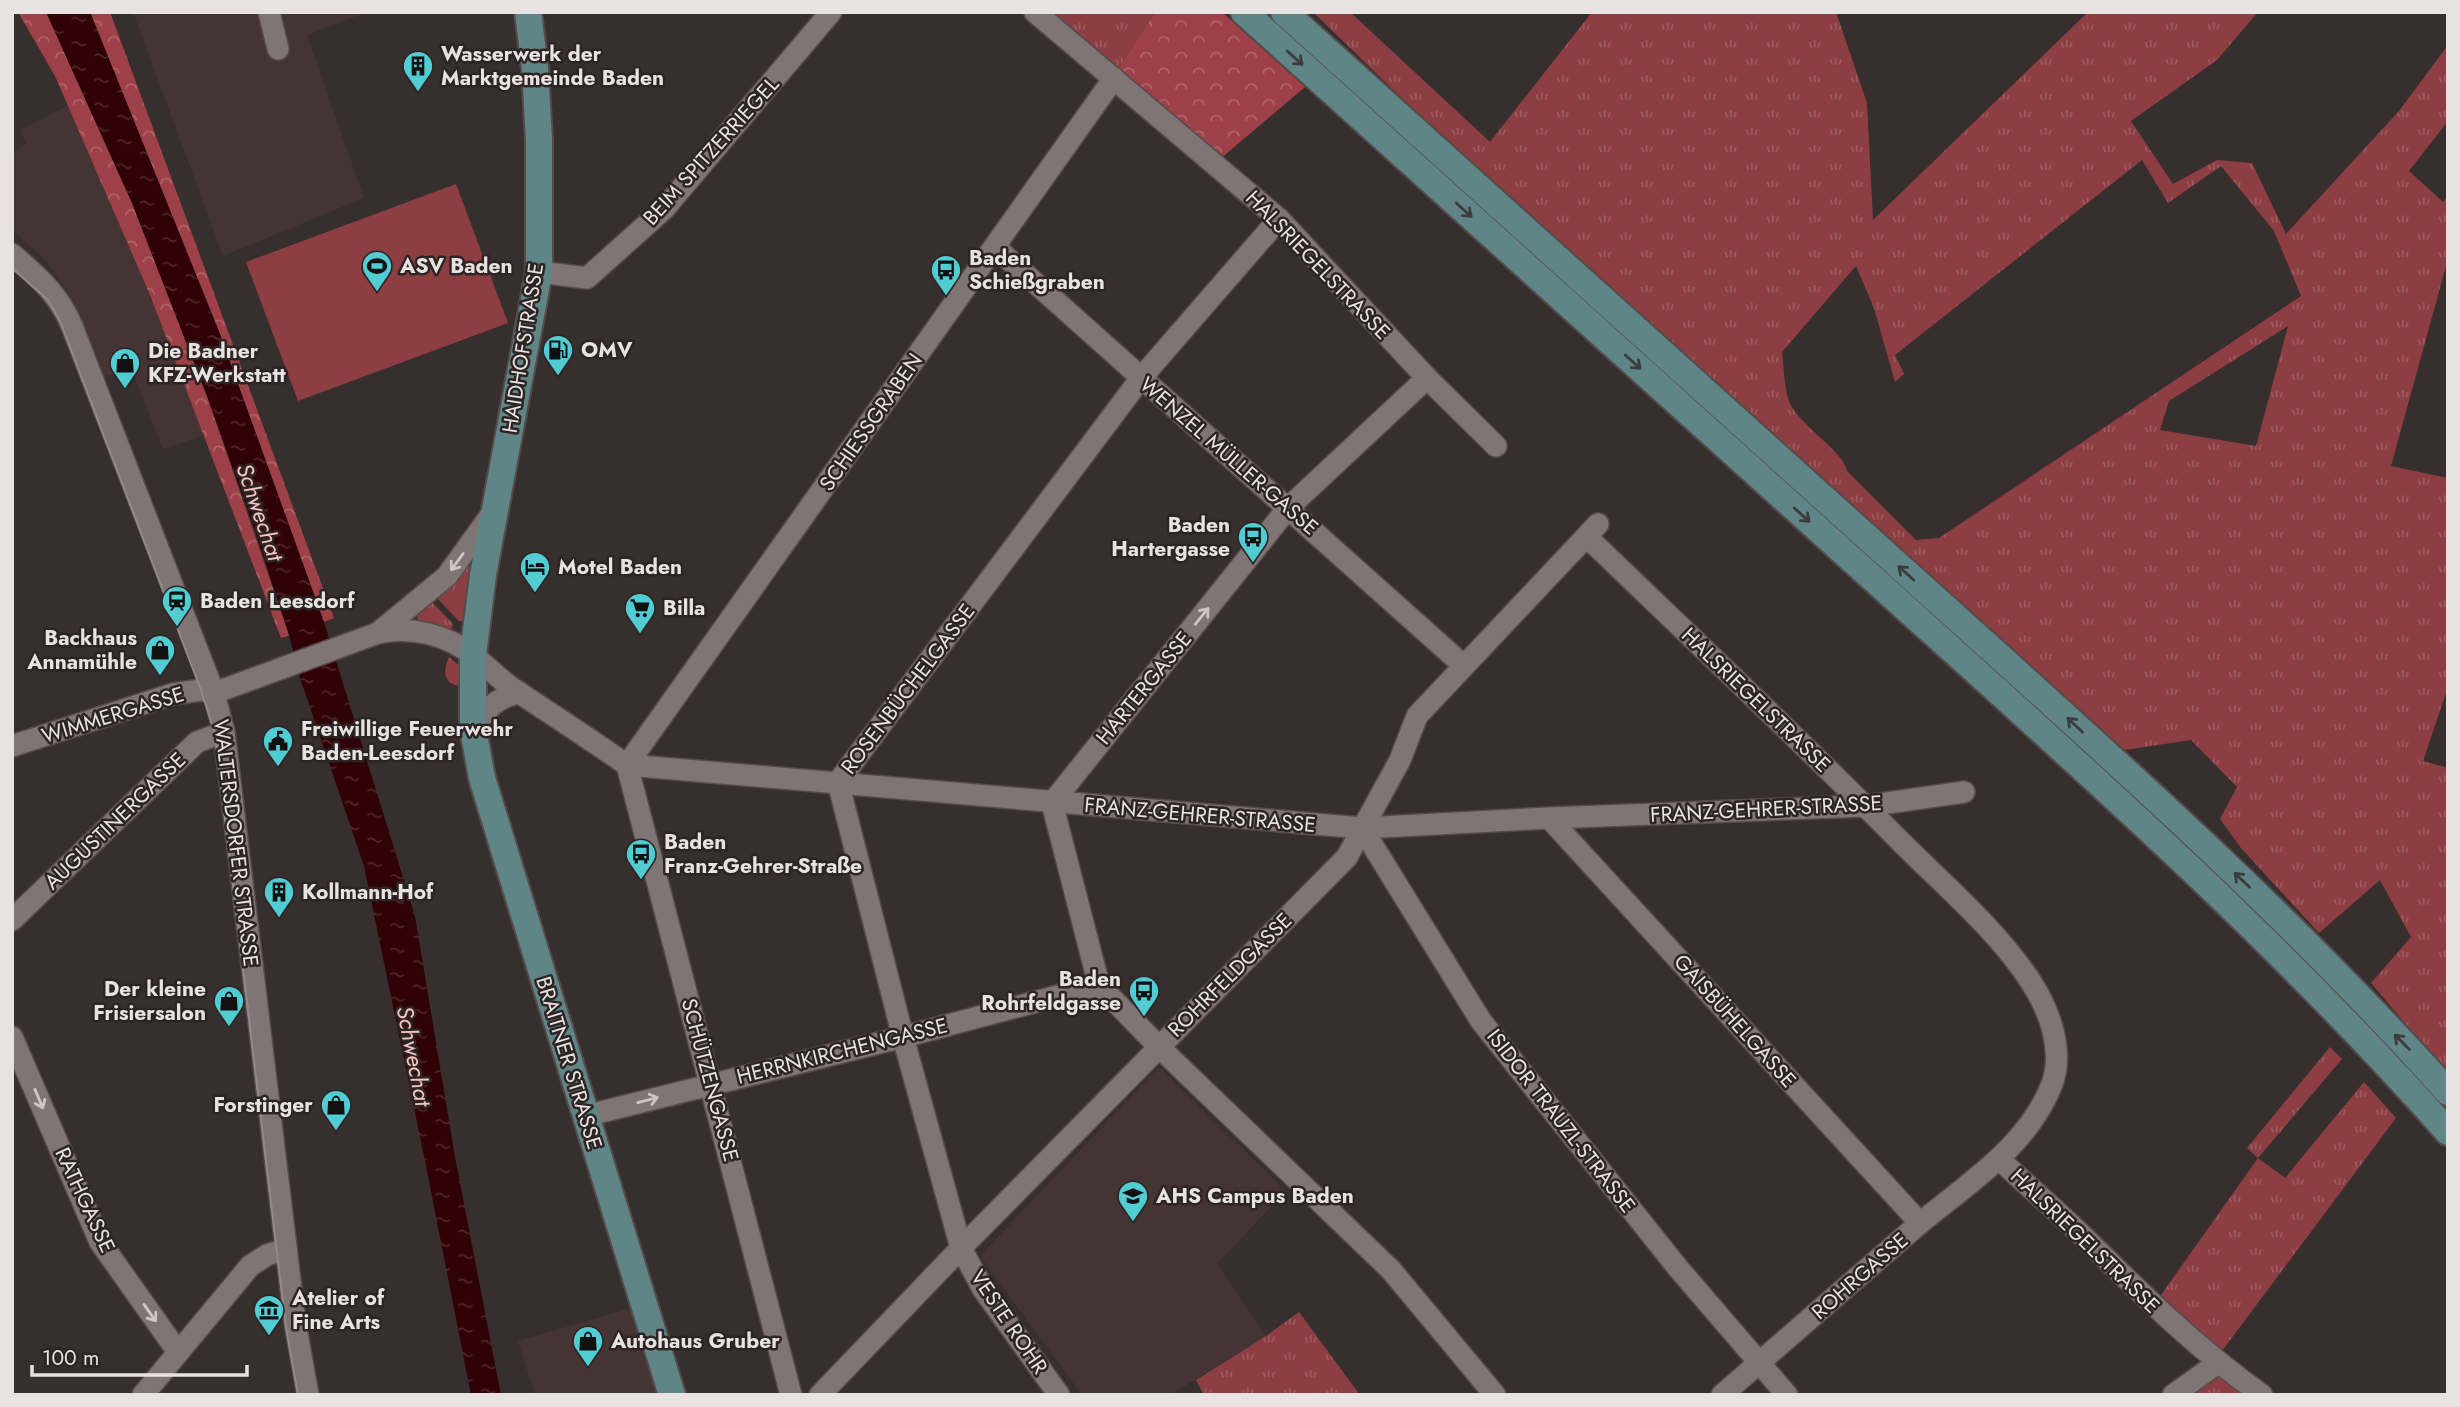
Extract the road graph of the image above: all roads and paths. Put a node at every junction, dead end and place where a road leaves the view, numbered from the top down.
1 (269, 12) edge
2 (528, 12) edge
3 (831, 12) edge
4 (1035, 12) edge
5 (1244, 12) edge
6 (1284, 12) edge
7 (278, 48) dead end
8 (1114, 78) junction
9 (1279, 219) junction
10 (995, 247) junction
11 (12, 254) edge
12 (539, 272) junction
13 (1141, 378) junction
14 (1427, 378) junction
15 (1496, 446) dead end
16 (497, 506) junction
17 (1288, 508) junction
18 (1592, 531) joint
19 (378, 634) junction
20 (473, 655) junction
21 (1463, 665) junction
22 (214, 693) junction
23 (520, 693) junction
24 (473, 729) junction
25 (224, 732) junction
26 (12, 746) edge
27 (627, 765) junction
28 (838, 782) junction
29 (1964, 792) dead end
30 (1052, 803) junction
31 (1866, 806) junction
32 (1549, 818) junction
33 (1362, 828) junction
34 (12, 920) edge
35 (1099, 985) junction
36 (12, 1037) edge
37 (903, 1037) junction
38 (1159, 1046) junction
39 (711, 1083) junction
40 (2448, 1092) edge
41 (585, 1116) junction
42 (2448, 1132) edge
43 (1999, 1159) junction
44 (1920, 1223) junction
45 (961, 1248) junction
46 (286, 1249) junction
47 (178, 1352) junction
48 (1760, 1362) junction
49 (2218, 1363) junction
50 (142, 1395) edge
51 (308, 1395) edge
52 (672, 1395) edge
53 (791, 1395) edge
54 (820, 1395) edge
55 (1059, 1395) edge
56 (1495, 1395) edge
57 (1722, 1395) edge
58 (1787, 1395) edge
59 (2173, 1395) edge
60 (2262, 1395) edge

1 - 7 street
2 - 12 main road, HAIDHOFSTRASSE
3 - 12 street, BEIM SPITZERRIEGEL
4 - 8 street, HALSRIEGELSTRASSE
5 -> 42 main road
40 -> 6 main road
8 - 9 street, HALSRIEGELSTRASSE
8 - 10 street, SCHIESSGRABEN
9 - 13 street, ROSENBÜCHELGASSE
9 - 14 street, HALSRIEGELSTRASSE
10 - 13 street, WENZEL MÜLLER-GASSE
10 - 27 street, SCHIESSGRABEN
11 - 22 street, WALTERSDORFER STRASSE
12 - 16 main road, HAIDHOFSTRASSE
13 - 17 street, WENZEL MÜLLER-GASSE
13 - 28 street, ROSENBÜCHELGASSE
14 - 15 street, HALSRIEGELSTRASSE
14 - 17 street, HARTERGASSE
16 -> 19 street, HAIDHOFSTRASSE
16 - 20 main road, BRAITNER STRASSE
17 - 21 street, WENZEL MÜLLER-GASSE
30 -> 17 street, HARTERGASSE
18 - 21 street, ROHRFELDGASSE
18 - 31 street, HALSRIEGELSTRASSE
19 - 20 street
19 - 22 street
20 - 23 street
20 - 24 main road, BRAITNER STRASSE
21 - 33 street, ROHRFELDGASSE
22 - 25 street, WALTERSDORFER STRASSE
22 - 26 street, WIMMERGASSE
23 - 24 street
23 - 27 street
24 - 41 main road, BRAITNER STRASSE
25 - 34 street, AUGUSTINERGASSE
25 - 46 street, WALTERSDORFER STRASSE
27 - 28 street, FRANZ-GEHRER-STRASSE
27 - 39 street, SCHÜTZENGASSE
28 - 30 street, FRANZ-GEHRER-STRASSE
28 - 37 street, ROSENBÜCHELGASSE
29 - 31 street, FRANZ-GEHRER-STRASSE
30 - 33 street, FRANZ-GEHRER-STRASSE
30 - 35 street
31 - 32 street, FRANZ-GEHRER-STRASSE
31 - 43 street, HALSRIEGELSTRASSE
32 - 33 street, FRANZ-GEHRER-STRASSE
32 - 44 street, GAISBÜHELGASSE
33 - 38 street, ROHRFELDGASSE
33 - 48 street, ISIDOR TRAUZL-STRASSE
35 - 37 street, HERRNKIRCHENGASSE
35 - 38 street
36 -> 47 street, RATHGASSE
37 - 39 street, HERRNKIRCHENGASSE
37 - 45 street, ROSENBÜCHELGASSE
38 - 45 street, ROHRFELDGASSE
38 - 56 street
41 -> 39 street, HERRNKIRCHENGASSE
39 - 53 street, SCHÜTZENGASSE
41 - 52 main road, BRAITNER STRASSE
43 - 44 street, ROHRGASSE
43 - 49 street, HALSRIEGELSTRASSE
44 - 48 street, ROHRGASSE
45 - 54 street, ROHRFELDGASSE
45 - 55 street, VESTE ROHR
46 - 47 street
46 - 51 street, WALTERSDORFER STRASSE
47 - 50 street
48 - 57 street, ROHRGASSE
48 - 58 street, ISIDOR TRAUZL-STRASSE
49 - 59 street
49 - 60 street, HALSRIEGELSTRASSE

